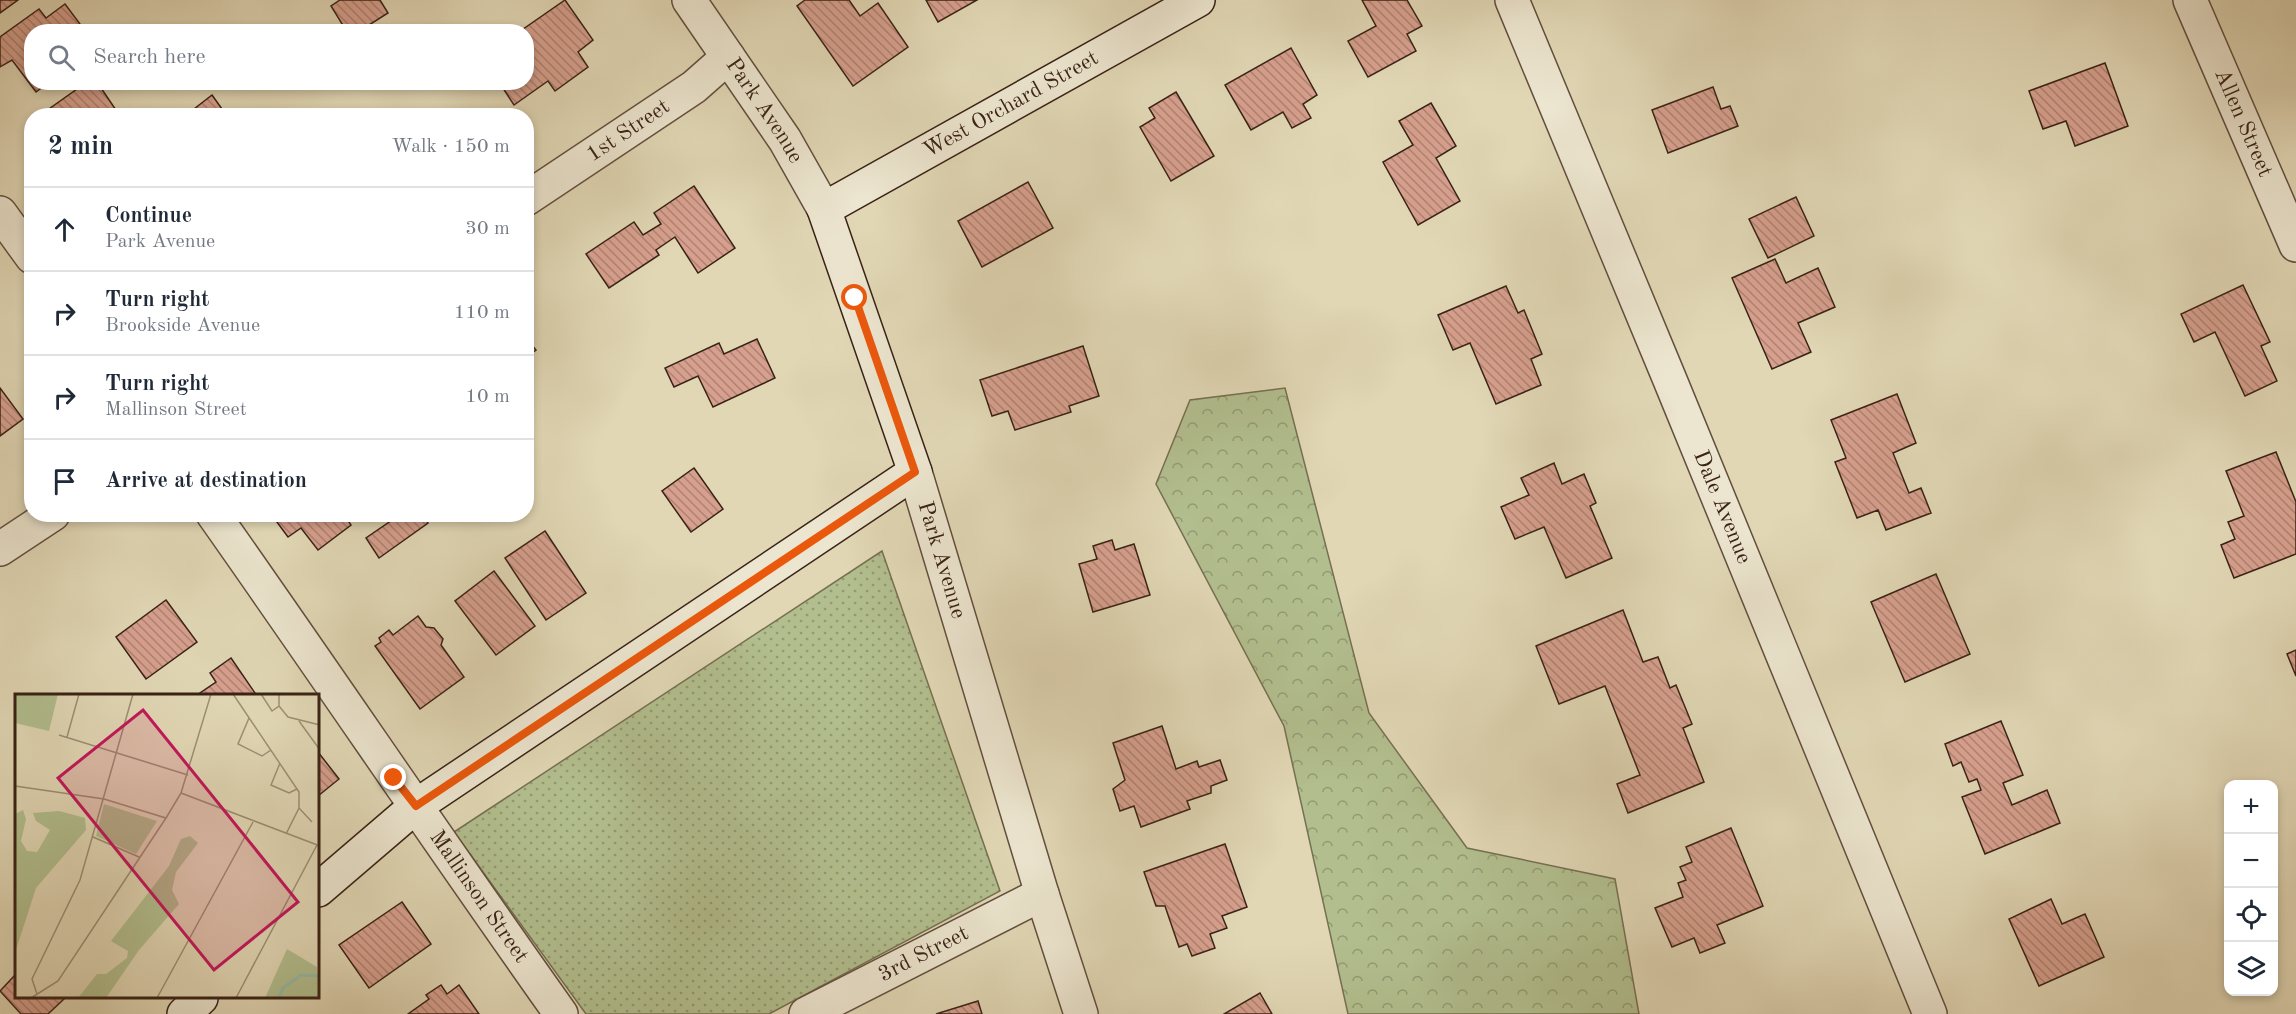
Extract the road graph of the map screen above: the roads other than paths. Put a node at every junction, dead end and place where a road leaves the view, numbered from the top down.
1 (688, 0) edge
2 (1198, 0) edge
3 (1512, 0) edge
4 (2190, 0) edge
5 (728, 57) junction
6 (534, 195) edge
7 (824, 209) junction
8 (0, 213) edge
9 (2296, 245) edge
10 (24, 246) edge
11 (915, 472) junction
12 (41, 522) edge
13 (219, 522) edge
14 (0, 549) edge
15 (416, 806) junction
16 (320, 889) edge
17 (1042, 894) junction
18 (200, 999) edge
19 (184, 1014) edge
20 (561, 1014) edge
21 (806, 1014) edge
22 (1081, 1014) edge
23 (1930, 1014) edge

1 - 5 street, Park Avenue
2 - 7 street, West Orchard Street
3 - 23 street, Dale Avenue
4 - 9 street, Allen Street
5 - 6 street, 1st Street
5 - 7 street, Park Avenue
7 - 11 street, Park Avenue
8 - 10 street
11 - 15 street
11 - 17 street, Park Avenue
12 - 14 street
13 - 15 street, Mallinson Street
15 - 16 street
15 - 20 street, Mallinson Street
17 - 21 street, 3rd Street
17 - 22 street, Park Avenue
18 - 19 street

